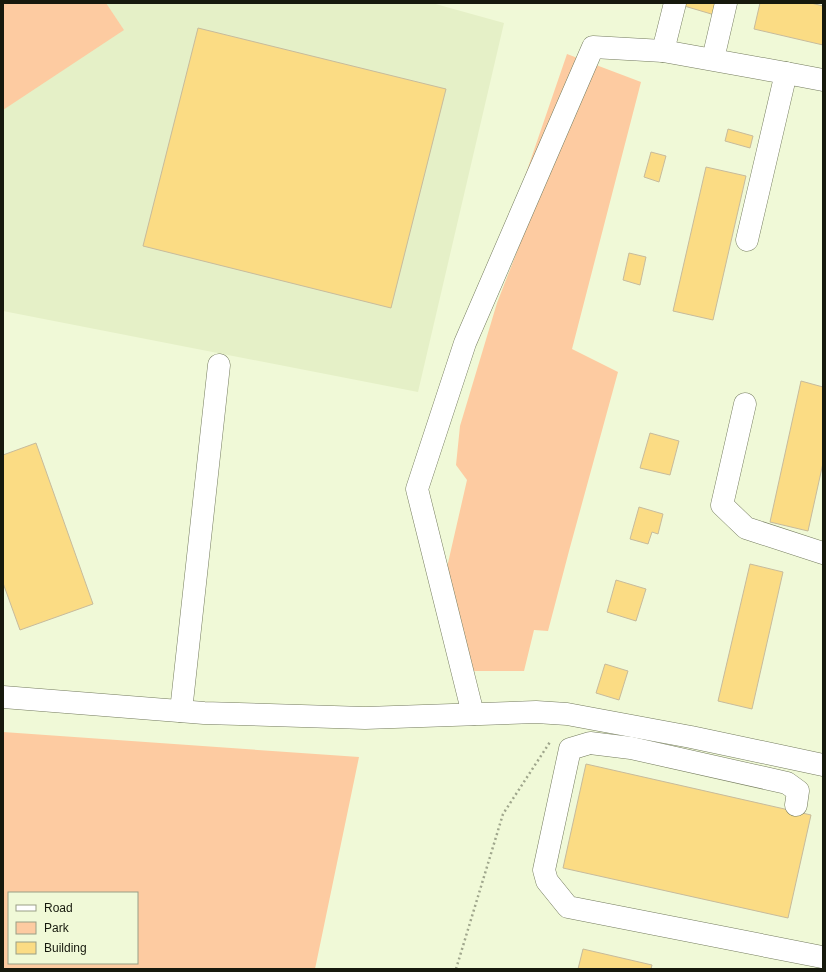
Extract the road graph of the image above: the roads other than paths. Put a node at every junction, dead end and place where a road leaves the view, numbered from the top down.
1 (675, 3) edge
2 (726, 3) edge
3 (663, 51) junction
4 (713, 59) junction
5 (786, 73) junction
6 (823, 80) edge
7 (747, 240) dead end
8 (219, 365) dead end
9 (746, 404) dead end
10 (823, 553) edge
11 (3, 697) edge
12 (181, 711) junction
13 (473, 714) junction
14 (823, 765) edge
15 (796, 805) dead end
16 (822, 960) edge

1 - 3 lane
2 - 4 lane
3 - 4 lane
3 - 13 lane
4 - 5 lane
5 - 6 lane
5 - 7 lane
8 - 12 lane
9 - 10 lane
11 - 12 lane
12 - 13 lane
13 - 14 lane
15 - 16 lane

